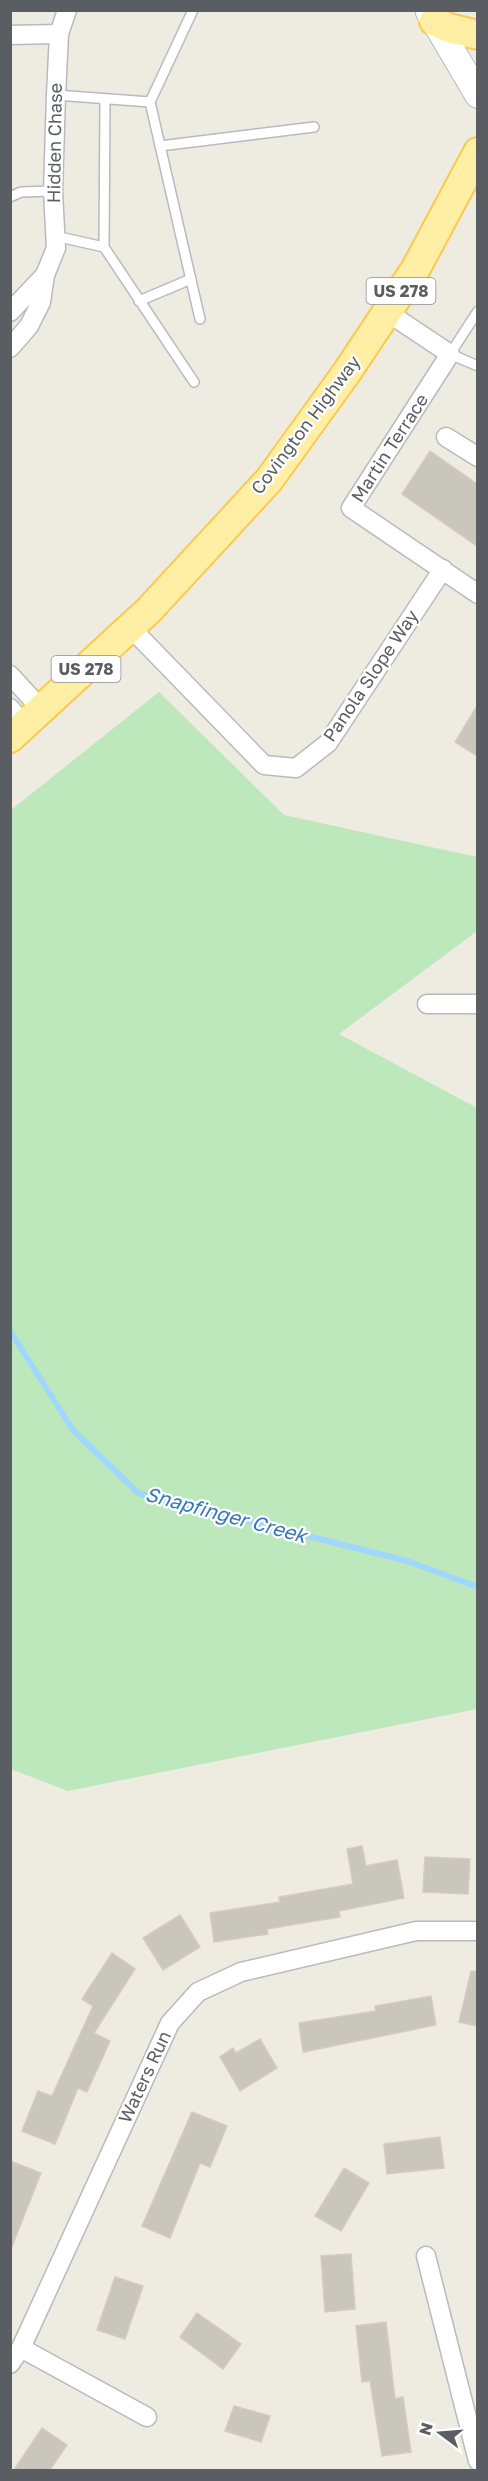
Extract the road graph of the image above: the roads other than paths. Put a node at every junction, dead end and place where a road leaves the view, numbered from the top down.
1 (67, 10) edge
2 (193, 10) edge
3 (431, 16) edge
4 (59, 34) junction
5 (10, 35) edge
6 (477, 35) edge
7 (56, 95) junction
8 (477, 95) edge
9 (105, 99) junction
10 (150, 102) junction
11 (314, 127) dead end
12 (160, 146) junction
13 (477, 152) edge
14 (53, 192) junction
15 (10, 197) edge
16 (55, 236) junction
17 (104, 247) junction
18 (45, 275) junction
19 (191, 279) junction
20 (139, 301) junction
21 (477, 311) edge
22 (10, 312) edge
23 (387, 312) junction
24 (200, 319) dead end
25 (474, 324) edge
26 (10, 348) edge
27 (450, 354) junction
28 (477, 366) edge
29 (194, 382) dead end
30 (446, 437) dead end
31 (477, 457) edge
32 (443, 569) junction
33 (477, 594) edge
34 (129, 627) junction
35 (10, 675) edge
36 (22, 721) edge
37 (427, 1004) dead end
38 (477, 1004) edge
39 (477, 1931) edge
40 (426, 2256) dead end
41 (21, 2348) junction
42 (10, 2364) edge
43 (147, 2417) dead end
44 (477, 2461) edge

1 - 4 street, Hidden Chase
2 - 10 lane
3 - 6 main road
3 - 8 street
4 - 5 street
4 - 7 street, Hidden Chase
7 - 9 lane
7 - 14 street, Hidden Chase
9 - 10 lane
9 - 17 lane
10 - 12 lane
11 - 12 lane
12 - 19 lane
13 - 23 main road, Covington Highway / US 278
14 - 15 lane
14 - 16 street, Hidden Chase
16 - 17 lane
16 - 18 street, Hidden Chase
17 - 20 lane
18 - 22 street, Hidden Chase
18 - 26 street, Hidden Chase
19 - 20 lane
19 - 24 lane
20 - 29 lane
21 - 25 lane
23 - 27 street
23 - 34 main road, Covington Highway / US 278
25 - 27 lane
27 - 28 lane
27 - 32 street, Martin Terrace
30 - 31 street
32 - 33 street, Martin Terrace
32 - 34 street, Panola Slope Way
34 - 36 main road, Covington Highway / US 278
35 - 36 street
37 - 38 street
39 - 41 street, Waters Run
40 - 44 street
41 - 42 street, Waters Run
41 - 43 street

